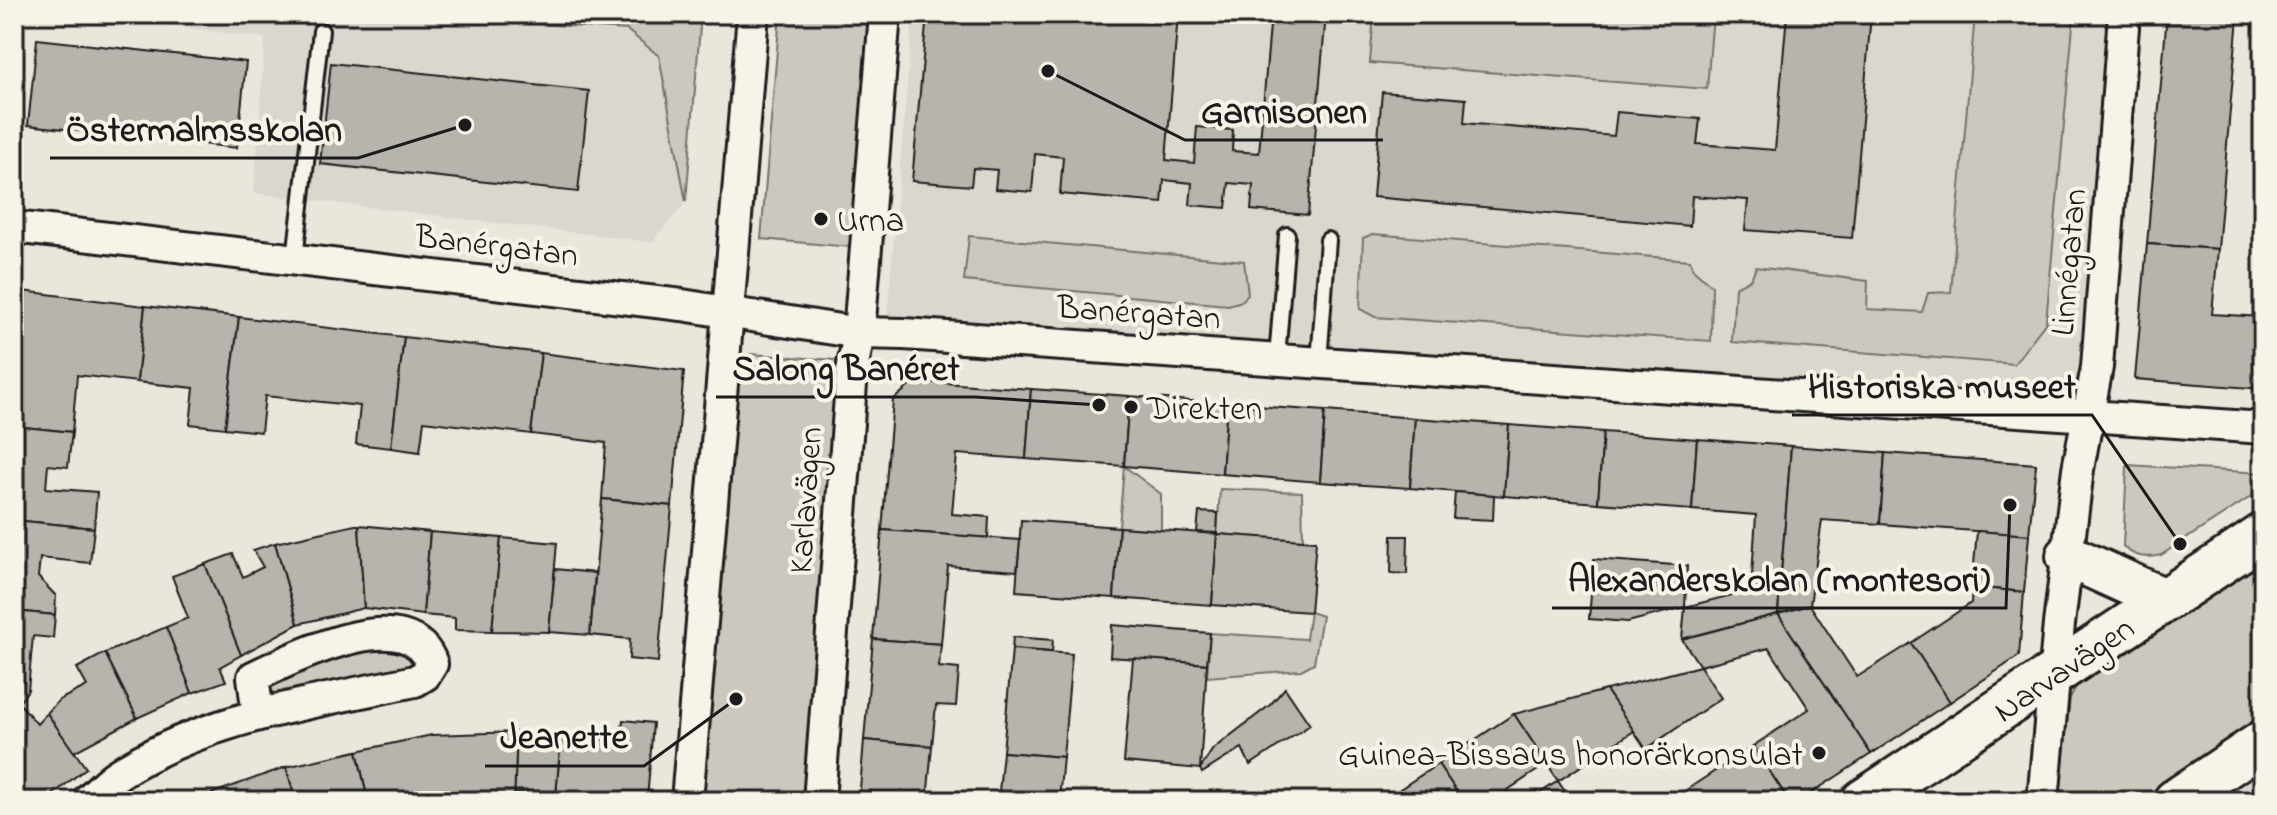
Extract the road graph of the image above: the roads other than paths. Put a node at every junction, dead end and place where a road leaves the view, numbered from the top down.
1 (753, 14) edge
2 (885, 14) edge
3 (2124, 14) edge
4 (321, 31) dead end
5 (14, 227) edge
6 (1287, 235) dead end
7 (1328, 240) dead end
8 (295, 258) junction
9 (728, 314) junction
10 (859, 333) junction
11 (1277, 358) junction
12 (1319, 362) junction
13 (2087, 416) junction
14 (2263, 428) edge
15 (2263, 535) edge
16 (2068, 556) junction
17 (2165, 600) junction
18 (2056, 671) junction
19 (258, 715) junction
20 (2263, 742) edge
21 (87, 801) edge
22 (687, 801) edge
23 (819, 801) edge
24 (1863, 801) edge
25 (2043, 801) edge
26 (2175, 801) edge

1 - 9 street
2 - 10 street, Karlavägen
3 - 13 street, Linnégatan
4 - 8 lane
5 - 8 street, Banérgatan
6 - 11 lane
7 - 12 lane
8 - 9 street, Banérgatan
9 - 10 street, Banérgatan
9 - 22 street
10 - 11 street, Banérgatan
10 - 23 street, Karlavägen
11 - 12 street, Banérgatan
12 - 13 street, Banérgatan
13 - 14 street, Banérgatan
13 - 16 street, Linnégatan
15 - 17 street, Narvavägen
16 - 17 street
16 - 18 street, Linnégatan
17 - 18 street, Narvavägen
18 - 24 street, Narvavägen
18 - 25 street, Linnégatan
19 - 19 street
19 - 21 street
20 - 26 street

